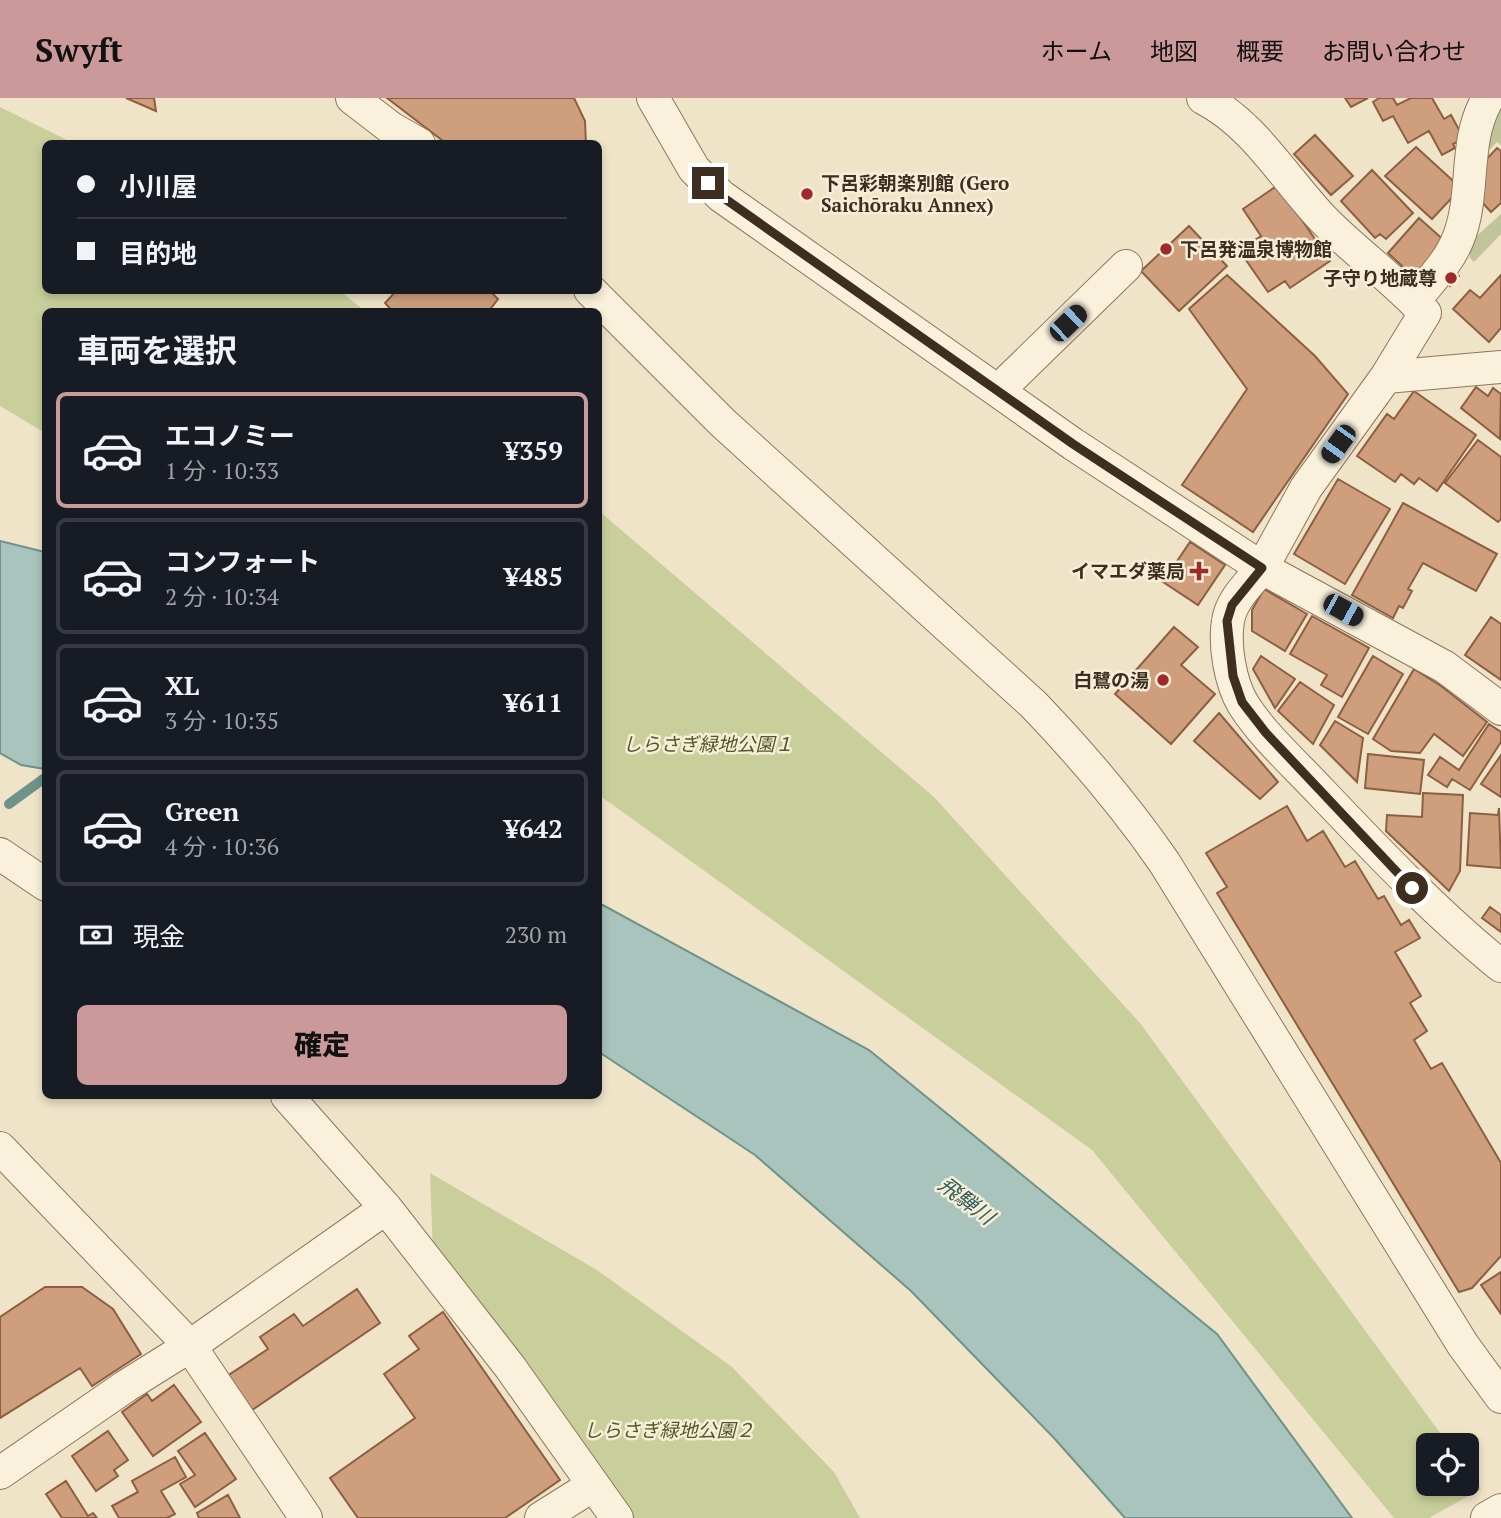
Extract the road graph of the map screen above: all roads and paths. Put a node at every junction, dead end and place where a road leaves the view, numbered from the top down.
1 (352, 98) edge
2 (653, 98) edge
3 (1203, 98) edge
4 (1486, 102) dead end
5 (412, 140) edge
6 (1126, 266) dead end
7 (594, 294) edge
8 (1414, 301) junction
9 (1501, 368) edge
10 (1385, 377) junction
11 (1000, 392) junction
12 (1262, 568) junction
13 (1501, 709) edge
14 (0, 854) edge
15 (42, 882) edge
16 (1501, 966) edge
17 (290, 1099) edge
18 (0, 1148) edge
19 (386, 1208) junction
20 (190, 1346) junction
21 (1501, 1397) edge
22 (0, 1473) edge
23 (592, 1486) junction
24 (1501, 1510) edge
25 (306, 1518) edge
26 (541, 1518) edge
27 (617, 1518) edge
28 (1487, 1518) edge

1 - 5 street
2 - 11 street
3 - 8 street
4 - 8 street
6 - 11 street
7 - 21 street
8 - 10 street
9 - 10 street
10 - 12 street
11 - 12 street
12 - 13 street
12 - 16 street
14 - 15 street
17 - 19 street
18 - 20 street
19 - 20 street
19 - 23 street
20 - 22 street
20 - 25 street
23 - 26 street
23 - 27 street
24 - 28 street

